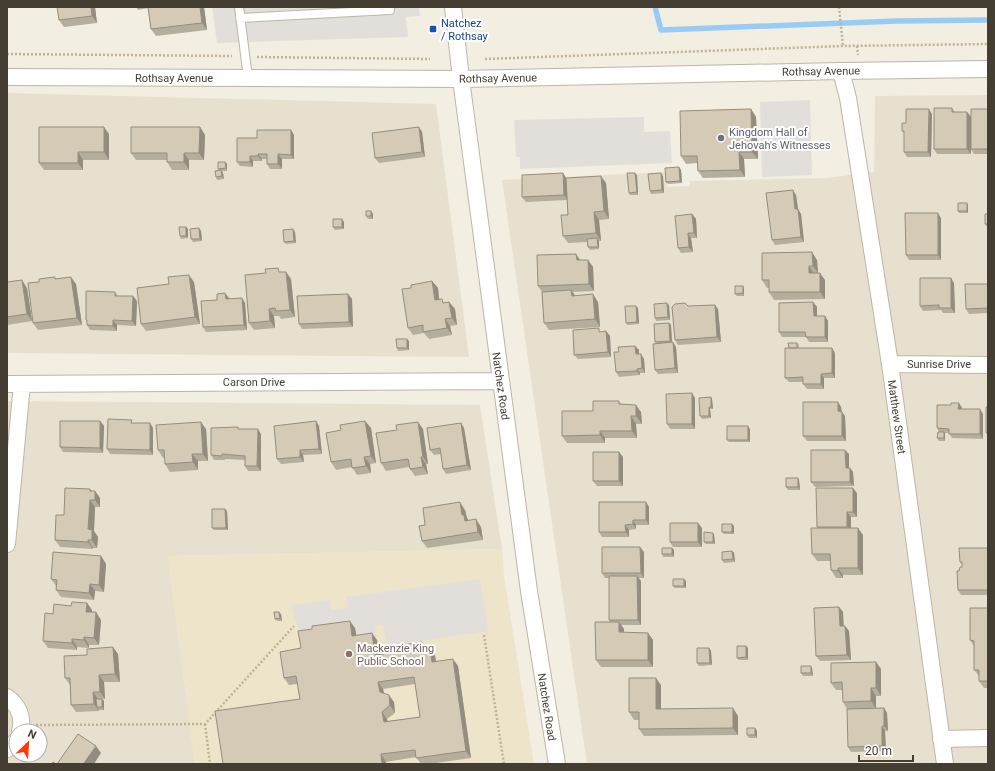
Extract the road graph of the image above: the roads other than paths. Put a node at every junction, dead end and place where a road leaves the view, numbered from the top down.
1 (239, 7) edge
2 (390, 7) edge
3 (453, 7) edge
4 (240, 18) junction
5 (988, 69) edge
6 (841, 70) junction
7 (7, 77) edge
8 (248, 78) junction
9 (461, 79) junction
10 (890, 364) junction
11 (988, 365) edge
12 (501, 381) junction
13 (14, 384) edge
14 (7, 544) edge
15 (7, 696) edge
16 (21, 723) edge
17 (988, 738) edge
18 (941, 739) junction
19 (557, 764) edge
20 (944, 764) edge

1 - 4 lane
2 - 4 lane
3 - 9 street, Natchez Road
4 - 8 lane
5 - 6 street, Rothsay Avenue
6 - 9 street, Rothsay Avenue
6 - 10 street, Matthew Street
7 - 8 street, Rothsay Avenue
8 - 9 street, Rothsay Avenue
9 - 12 street, Natchez Road
10 - 11 street, Sunrise Drive
10 - 18 street, Matthew Street
12 - 13 street, Carson Drive
12 - 19 street, Natchez Road
13 - 14 street
15 - 16 street
17 - 18 street
18 - 20 street, Matthew Street

